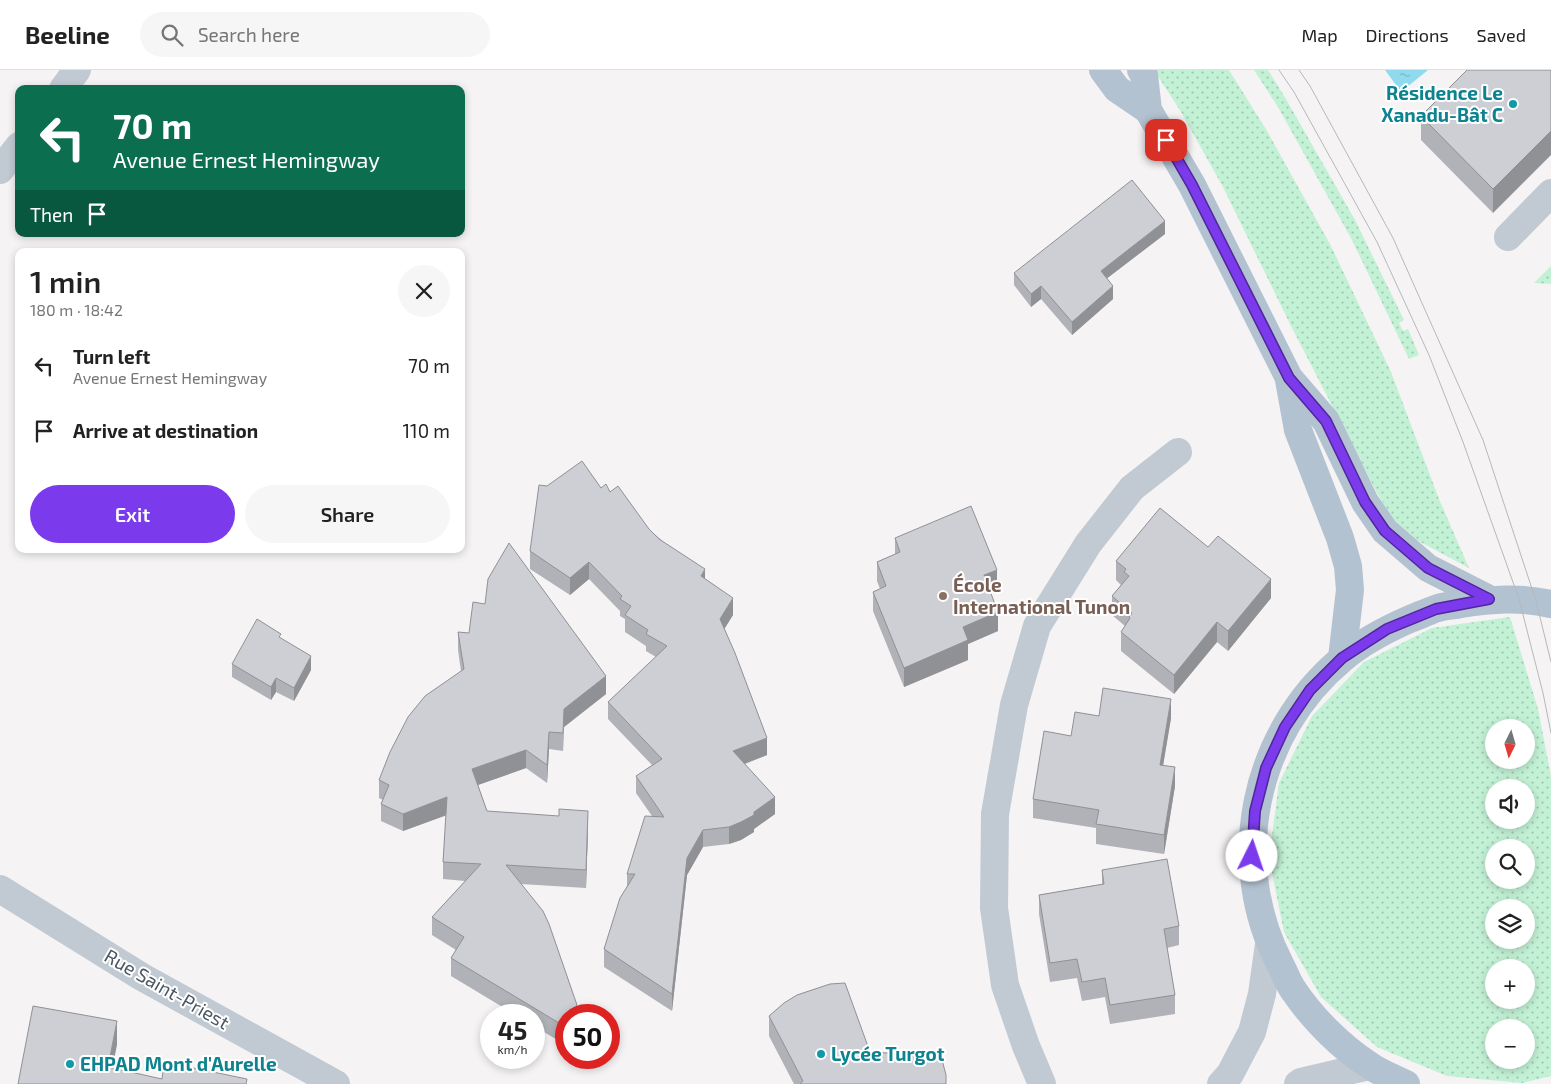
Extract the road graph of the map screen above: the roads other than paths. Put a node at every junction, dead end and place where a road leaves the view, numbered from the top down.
1 (77, 70) edge
2 (1103, 70) edge
3 (1141, 70) edge
4 (66, 85) edge
5 (1148, 110) junction
6 (15, 151) edge
7 (0, 170) edge
8 (1551, 193) edge
9 (1508, 237) dead end
10 (1289, 378) junction
11 (1178, 452) dead end
12 (1489, 599) junction
13 (1551, 604) edge
14 (1342, 658) junction
15 (0, 889) edge
16 (1269, 944) junction
17 (1369, 1066) junction
18 (336, 1084) edge
19 (1042, 1084) edge
20 (1221, 1084) edge
21 (1298, 1084) edge
22 (1406, 1084) edge

1 - 4 street
2 - 5 main road
3 - 5 main road
5 - 10 main road
6 - 7 street
8 - 9 street
10 - 12 main road
10 - 14 main road
11 - 19 street
12 - 13 main road
12 - 14 main road
14 - 16 main road
15 - 18 street, Rue Saint-Priest
16 - 17 main road
16 - 20 street
17 - 21 street
17 - 22 main road

